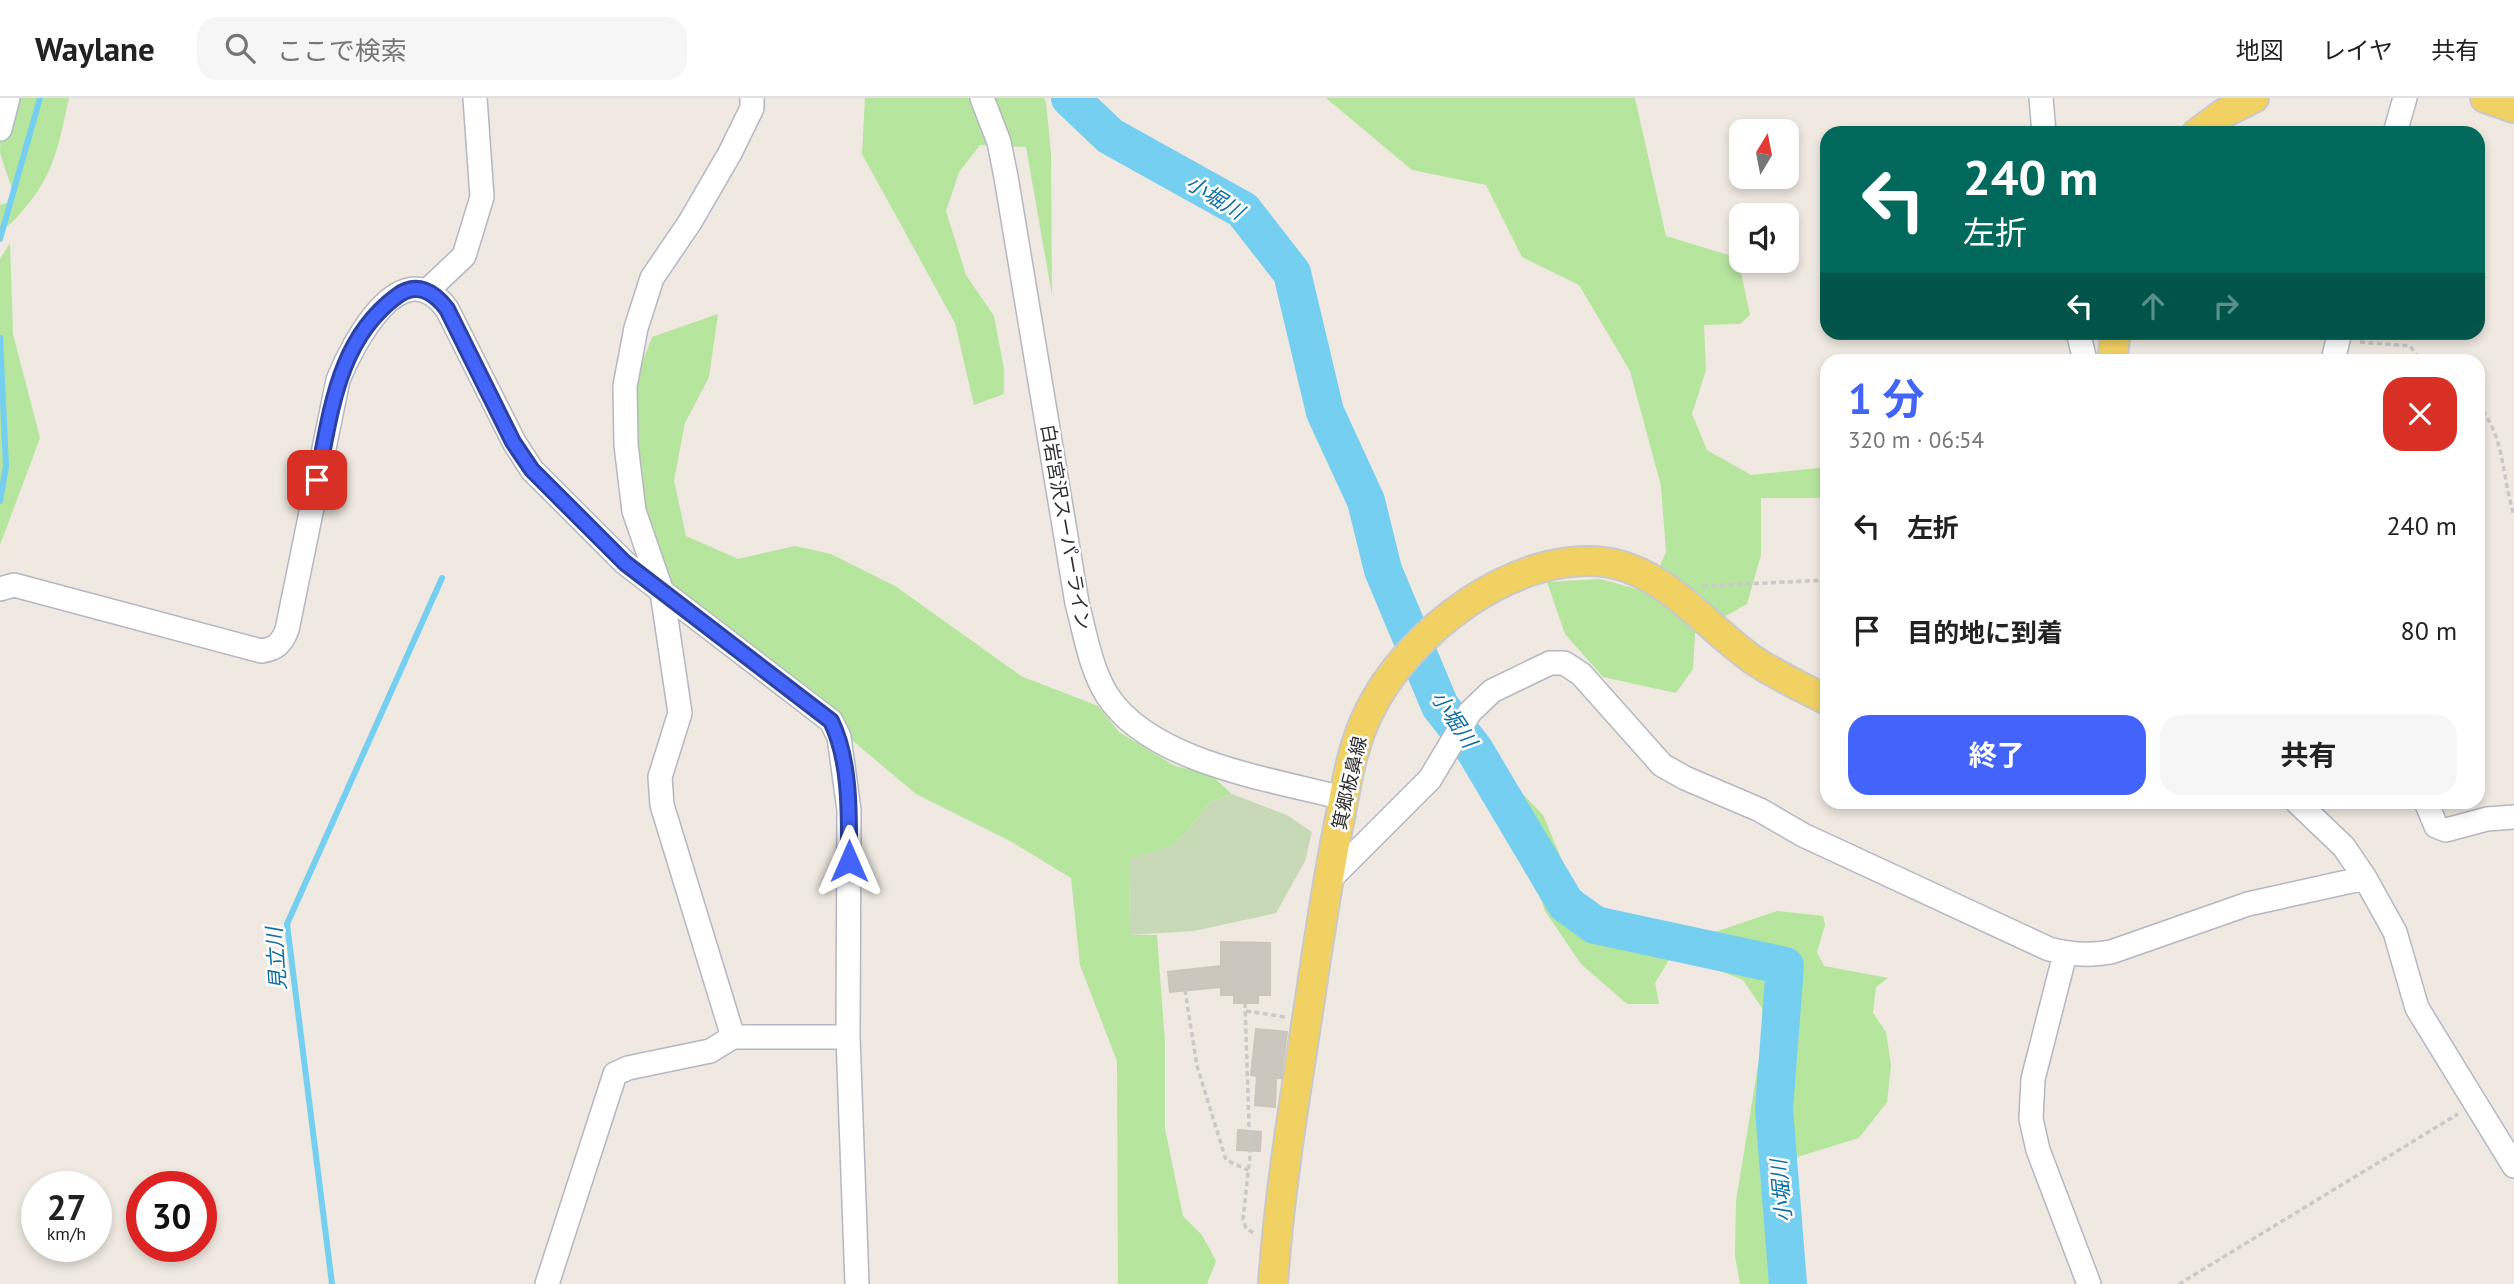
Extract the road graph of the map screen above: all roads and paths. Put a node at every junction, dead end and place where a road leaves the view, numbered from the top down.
1 (8, 98) edge
2 (475, 98) edge
3 (752, 98) edge
4 (982, 98) edge
5 (2041, 98) edge
6 (2254, 98) edge
7 (2405, 98) edge
8 (2485, 98) edge
9 (2514, 108) edge
10 (2043, 126) edge
11 (2206, 126) edge
12 (2397, 126) edge
13 (0, 129) edge
14 (428, 290) junction
15 (2337, 345) edge
16 (2416, 354) edge
17 (2485, 414) edge
18 (2514, 515) edge
19 (1820, 580) edge
20 (0, 589) edge
21 (662, 592) junction
22 (1675, 596) junction
23 (1820, 696) edge
24 (1343, 799) junction
25 (2304, 809) edge
26 (2429, 809) edge
27 (2514, 817) edge
28 (2365, 878) junction
29 (1327, 882) junction
30 (2065, 954) junction
31 (1185, 990) dead end
32 (1245, 1003) dead end
33 (1246, 1011) junction
34 (1307, 1020) junction
35 (733, 1037) junction
36 (848, 1037) junction
37 (2475, 1103) junction
38 (2514, 1166) edge
39 (1248, 1170) junction
40 (1276, 1239) junction
41 (547, 1284) edge
42 (857, 1284) edge
43 (1273, 1284) edge
44 (2089, 1284) edge
45 (2179, 1284) edge

1 - 13 street
2 - 14 street
3 - 21 street
4 - 24 street, 白岩宮沢スーパーライン
5 - 10 street
6 - 11 main road
7 - 12 street
8 - 9 main road
14 - 20 street
14 - 21 street
15 - 16 path
17 - 18 path
19 - 22 path
21 - 35 street
21 - 36 street
22 - 23 main road, 箕郷板鼻線
22 - 24 main road, 箕郷板鼻線
24 - 29 main road, 箕郷板鼻線
25 - 28 street
26 - 27 street
28 - 30 street
28 - 37 street
29 - 30 street
29 - 34 main road, 箕郷板鼻線
30 - 44 street
31 - 39 path
32 - 33 path
33 - 34 path
33 - 39 path
34 - 40 main road, 箕郷板鼻線
35 - 36 street
35 - 41 street
36 - 42 street
37 - 38 street
37 - 45 path
39 - 40 path
40 - 43 main road, 箕郷板鼻線

